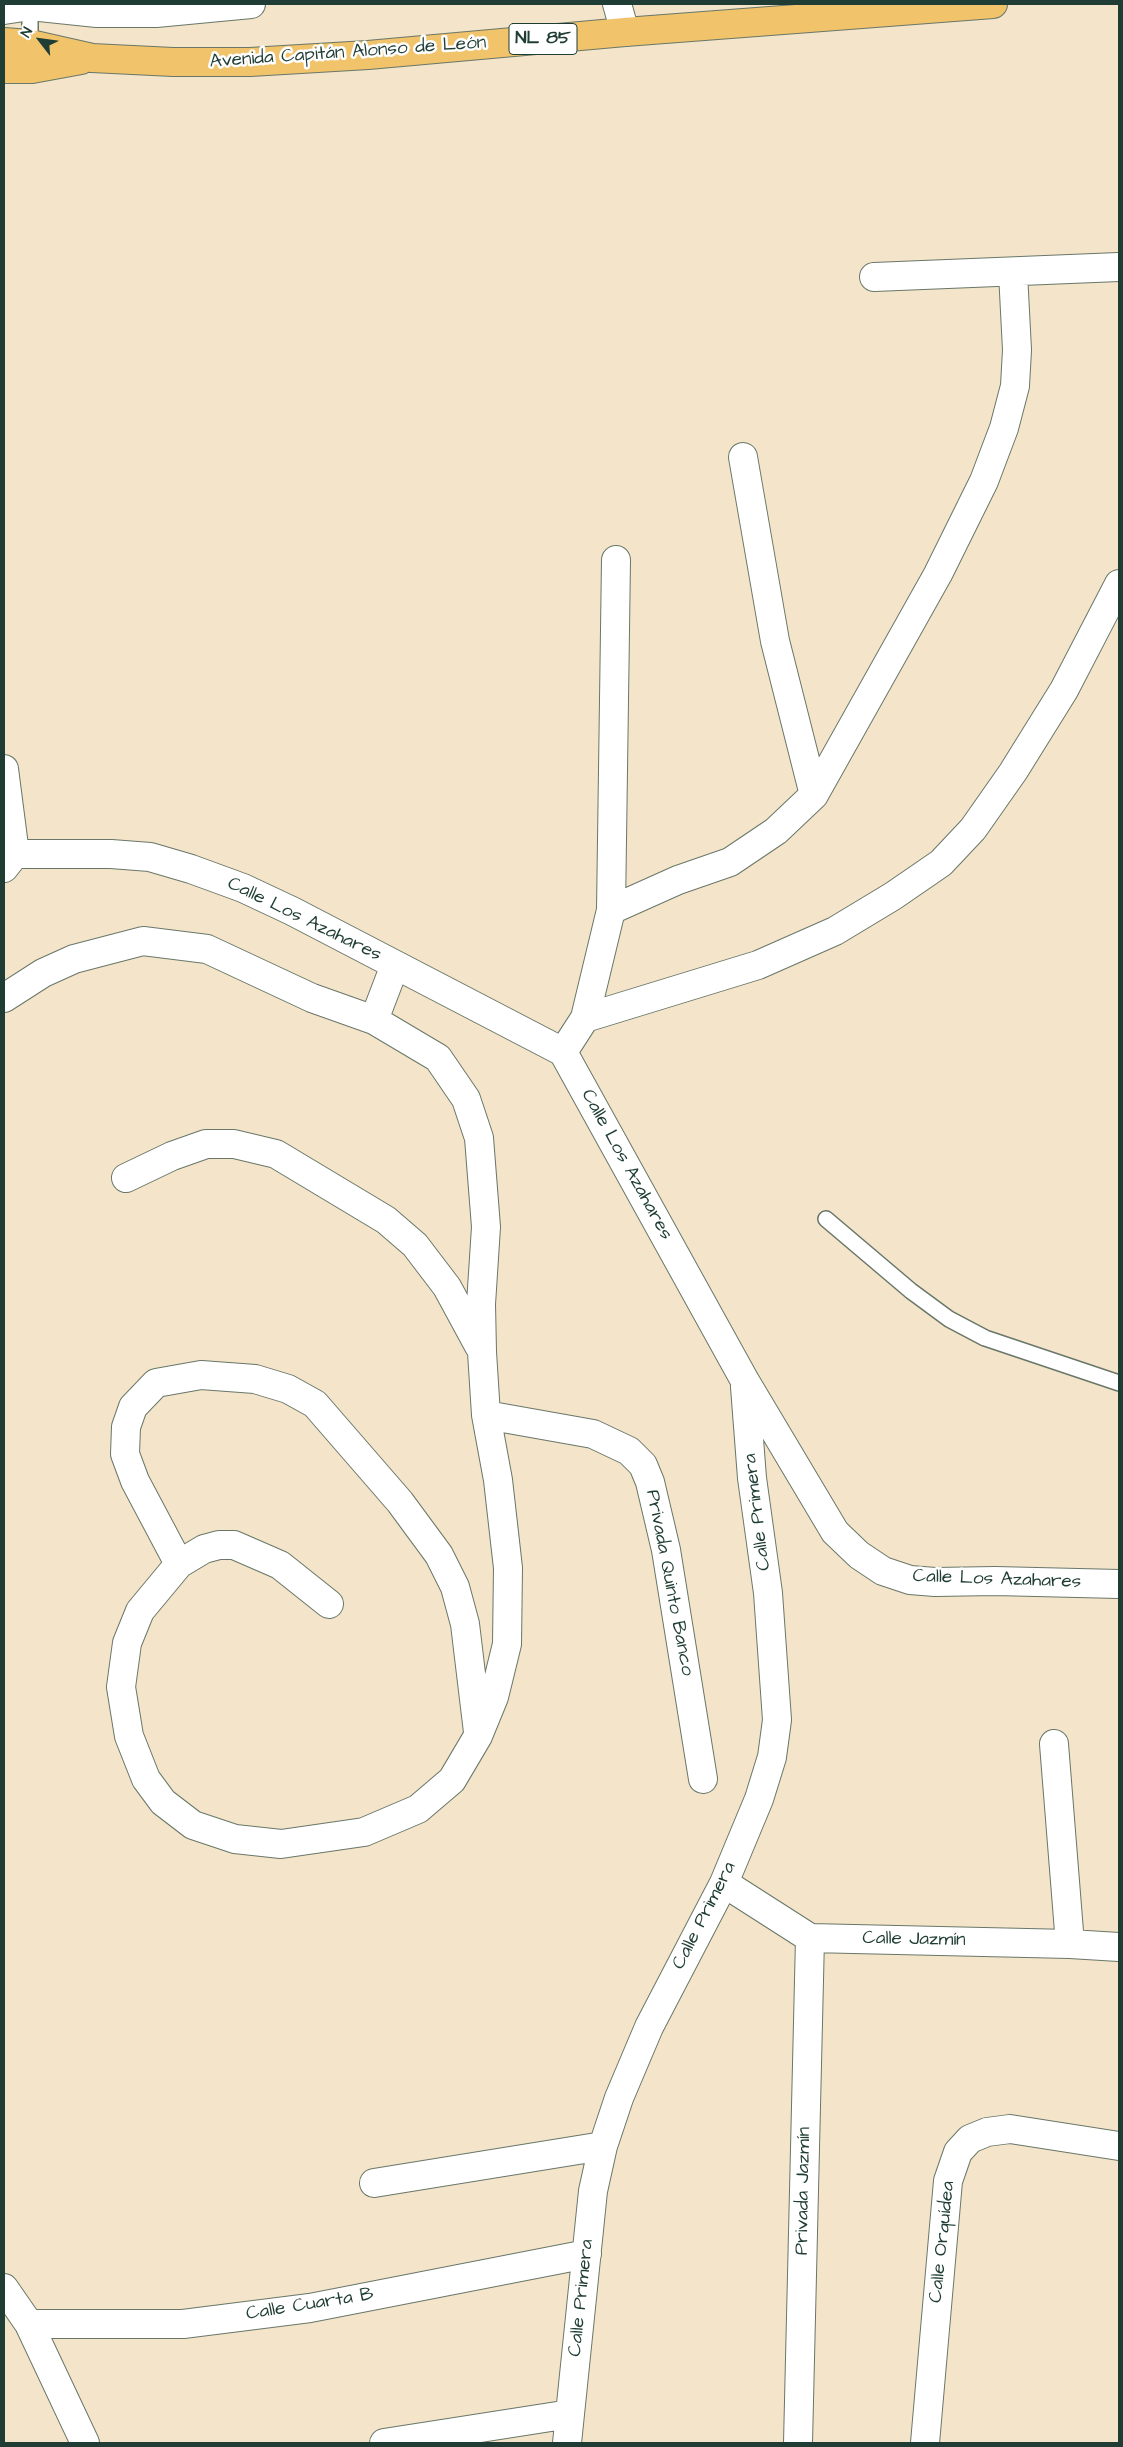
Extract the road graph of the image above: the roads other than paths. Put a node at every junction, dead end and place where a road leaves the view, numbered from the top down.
1 (251, 4) edge
2 (617, 4) edge
3 (993, 4) edge
4 (30, 5) edge
5 (4, 10) edge
6 (625, 32) junction
7 (17, 56) edge
8 (1119, 267) edge
9 (1013, 273) junction
10 (874, 277) dead end
11 (743, 457) dead end
12 (616, 560) dead end
13 (1119, 584) edge
14 (4, 769) edge
15 (814, 795) junction
16 (8, 859) edge
17 (611, 910) junction
18 (395, 965) junction
19 (4, 998) edge
20 (585, 1018) junction
21 (374, 1020) junction
22 (563, 1052) junction
23 (126, 1178) dead end
24 (826, 1219) dead end
25 (482, 1352) junction
26 (745, 1381) junction
27 (1119, 1383) edge
28 (486, 1415) junction
29 (180, 1564) junction
30 (1119, 1584) edge
31 (329, 1604) dead end
32 (478, 1736) junction
33 (1054, 1744) dead end
34 (703, 1779) dead end
35 (724, 1883) junction
36 (810, 1938) junction
37 (1070, 1944) junction
38 (1119, 1947) edge
39 (603, 2146) junction
40 (1119, 2146) edge
41 (374, 2183) dead end
42 (587, 2254) junction
43 (4, 2288) edge
44 (29, 2324) junction
45 (570, 2414) junction
46 (85, 2443) edge
47 (384, 2443) edge
48 (567, 2443) edge
49 (798, 2443) edge
50 (925, 2443) edge

1 - 4 street
2 - 6 street
3 - 6 main road, Avenida Capitán Alonso de León / NL 85
4 - 5 street
4 - 7 lane
6 - 7 main road, Avenida Capitán Alonso de León / NL 85
8 - 9 street
9 - 10 street
9 - 15 street
11 - 15 street
12 - 17 street
13 - 20 street
14 - 16 street
15 - 17 street
16 - 18 street, Calle Los Azahares
17 - 20 street
18 - 21 street
18 - 22 street, Calle Los Azahares
19 - 21 street
20 - 22 street
21 - 25 street
22 - 26 street, Calle Los Azahares
23 - 25 street
24 - 27 lane
25 - 28 street
26 - 30 street, Calle Los Azahares
26 - 35 street, Calle Primera
28 - 32 street
28 - 34 street, Privada Quinto Banco
29 - 31 street
29 - 32 street
29 - 32 street
33 - 37 street
35 - 36 street
35 - 39 street, Calle Primera
36 - 37 street, Calle Jazmín
36 - 49 street, Privada Jazmín
37 - 38 street, Calle Jazmín
39 - 41 street
39 - 42 street, Calle Primera
40 - 50 street, Calle Orquídea
42 - 44 street, Calle Cuarta B
42 - 45 street, Calle Primera
43 - 44 street
44 - 46 street
45 - 47 street
45 - 48 street, Calle Primera

